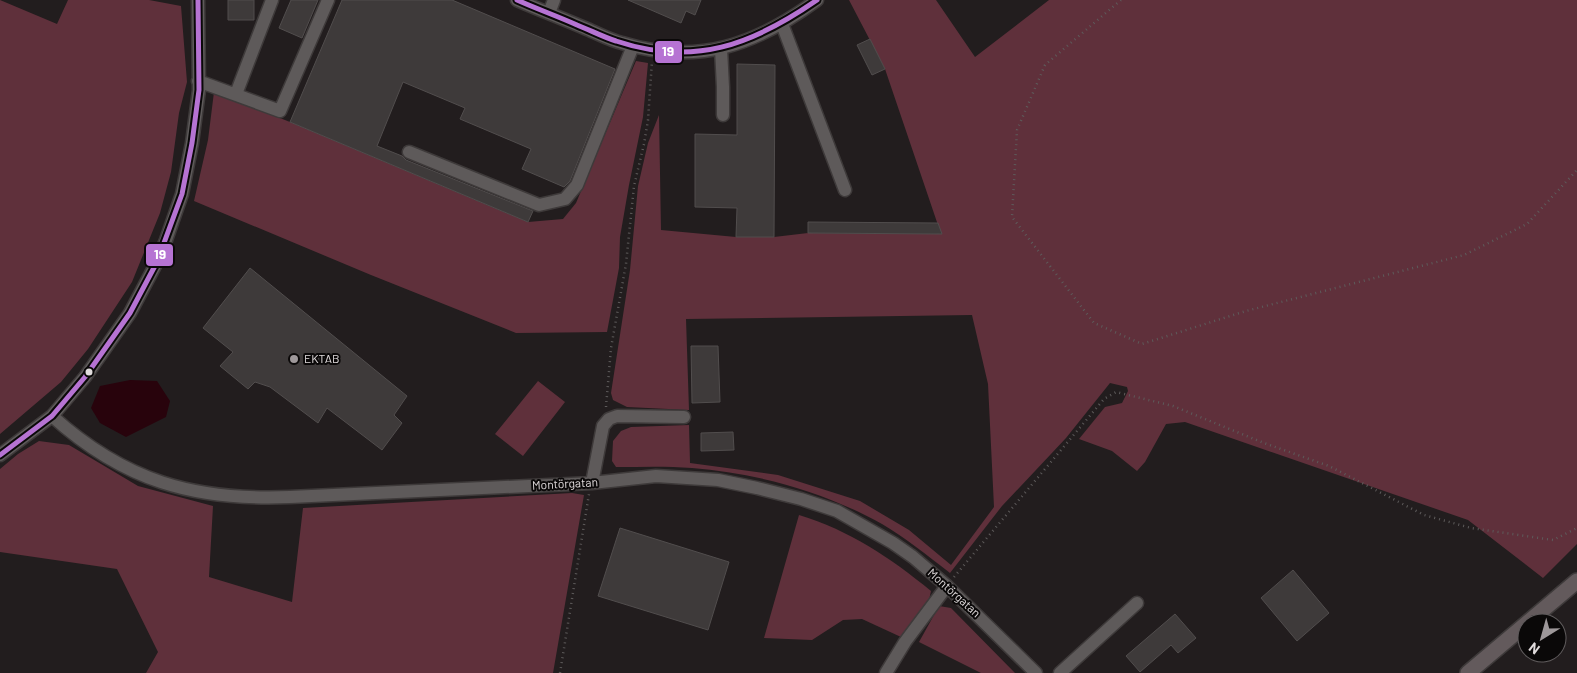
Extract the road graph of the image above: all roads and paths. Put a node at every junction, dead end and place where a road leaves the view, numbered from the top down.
1 (198, 0) edge
2 (272, 0) edge
3 (328, 0) edge
4 (519, 0) edge
5 (554, 0) edge
6 (817, 0) edge
7 (1121, 0) edge
8 (549, 13) junction
9 (782, 24) junction
10 (633, 46) junction
11 (721, 49) junction
12 (653, 50) junction
13 (198, 81) junction
14 (236, 94) junction
15 (723, 115) dead end
16 (409, 152) dead end
17 (1577, 170) edge
18 (845, 190) dead end
19 (52, 416) junction
20 (684, 417) dead end
21 (604, 426) junction
22 (0, 455) edge
23 (592, 483) junction
24 (1577, 528) edge
25 (1577, 581) edge
26 (947, 586) junction
27 (1137, 603) dead end
28 (560, 673) edge
29 (886, 673) edge
30 (1036, 673) edge
31 (1060, 673) edge
32 (1468, 673) edge

1 - 13 street
2 - 14 street
3 - 14 street
4 - 8 street
5 - 8 street
6 - 9 street
7 - 17 path
8 - 10 street
9 - 11 street
9 - 18 street
10 - 12 street
10 - 16 street
11 - 12 street
11 - 15 street
12 - 21 path
13 - 14 street
13 - 19 street
19 - 22 street
19 - 23 street, Montörgatan
20 - 21 street
21 - 23 street
23 - 26 street, Montörgatan
23 - 28 path
24 - 26 path
25 - 32 main road
26 - 29 street
26 - 30 street, Montörgatan
27 - 31 street

